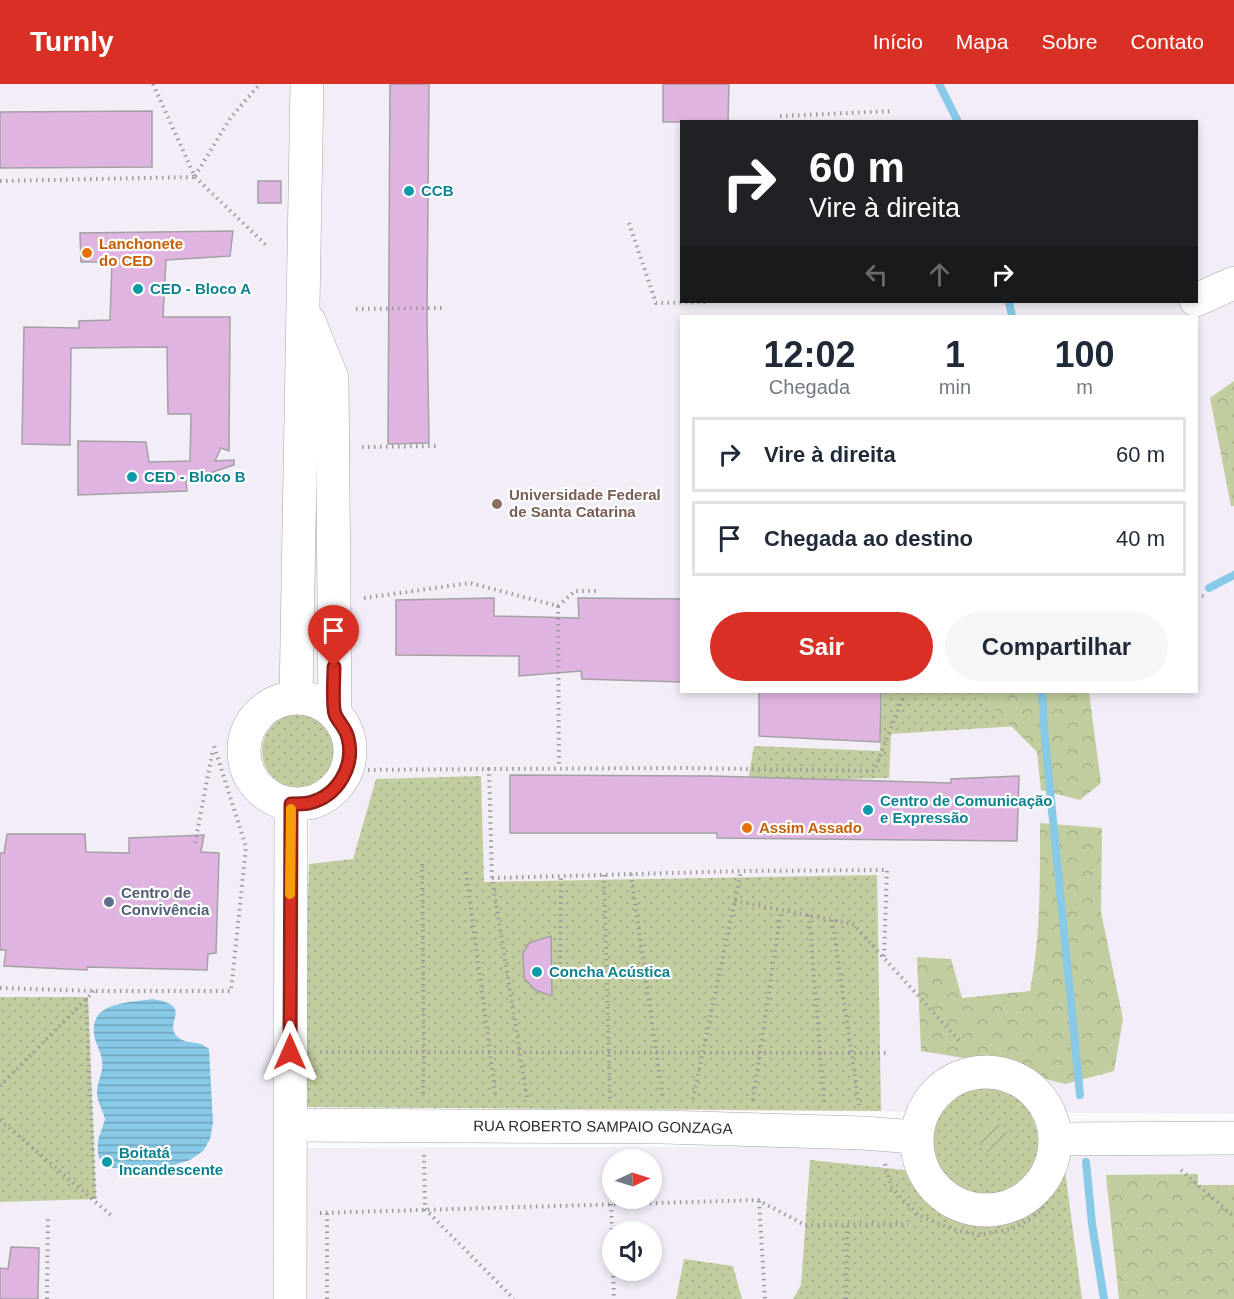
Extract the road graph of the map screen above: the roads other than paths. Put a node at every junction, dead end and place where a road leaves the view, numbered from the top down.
1 (307, 84) edge
2 (1234, 283) edge
3 (1198, 299) edge
4 (304, 309) junction
5 (296, 697) junction
6 (335, 713) junction
7 (291, 804) junction
8 (291, 1125) junction
9 (888, 1135) junction
10 (1234, 1138) edge
11 (1056, 1139) junction
12 (290, 1299) edge

1 - 4 street
2 - 3 street
4 - 5 street
4 - 6 street
5 - 6 street
5 - 7 street
6 - 7 street
7 - 8 street
8 - 9 street, RUA ROBERTO SAMPAIO GONZAGA
8 - 12 street
9 - 11 street
9 - 11 street
10 - 11 street

